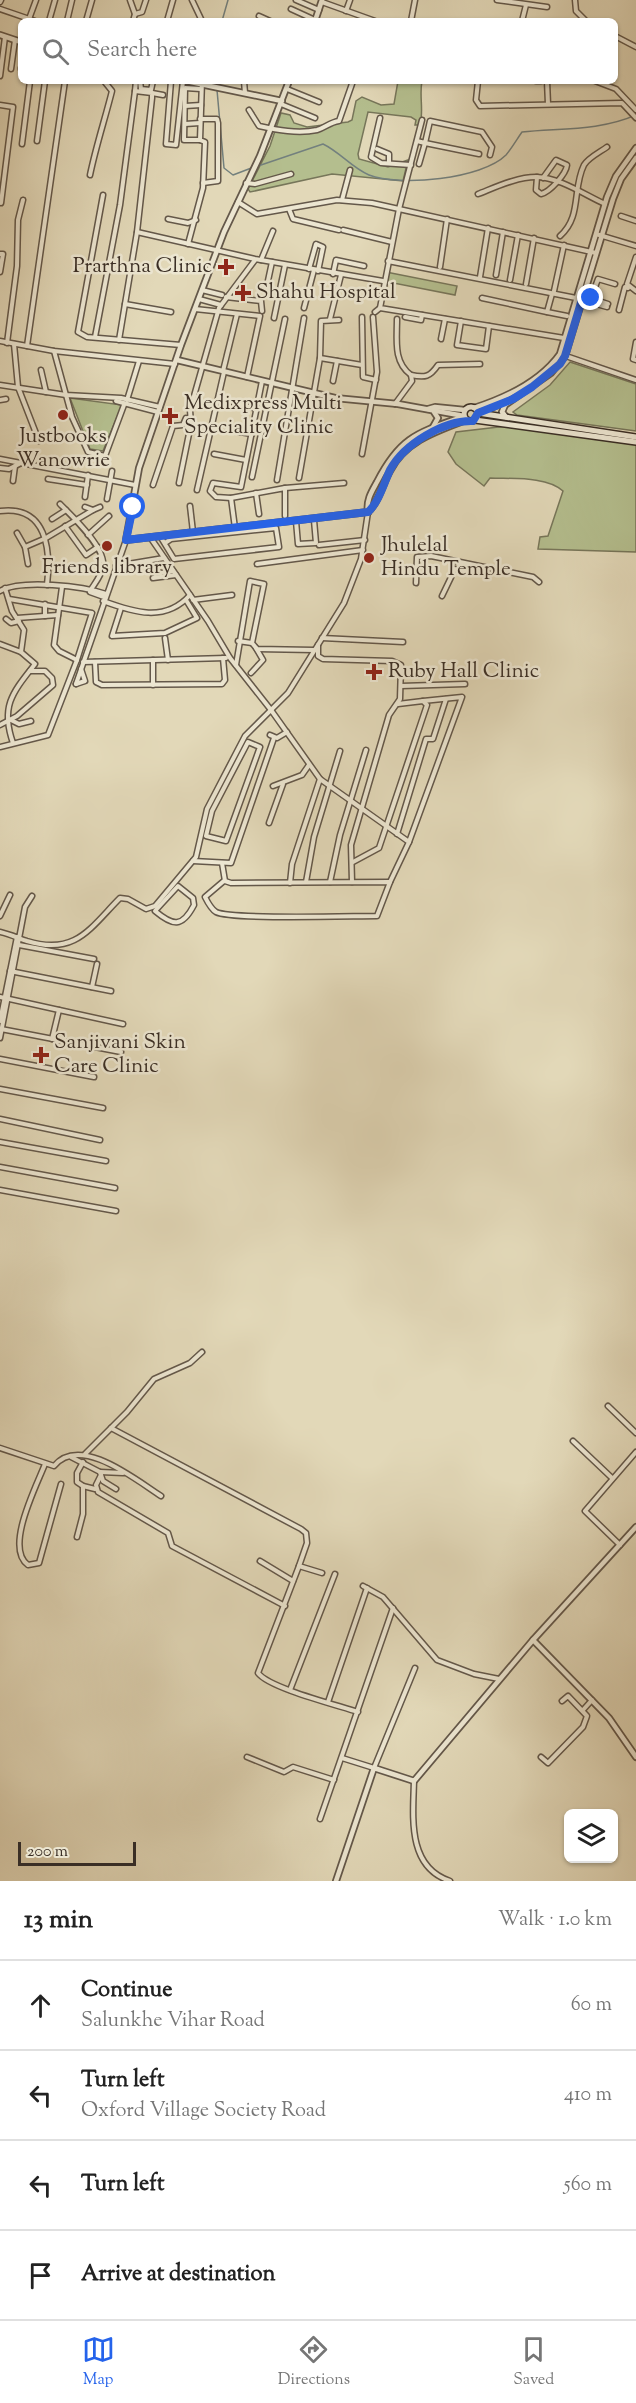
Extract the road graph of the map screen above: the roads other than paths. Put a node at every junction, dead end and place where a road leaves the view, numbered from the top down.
1 (36, 0) edge
2 (55, 0) edge
3 (72, 0) edge
4 (92, 0) edge
5 (130, 0) edge
6 (146, 0) edge
7 (173, 0) edge
8 (192, 0) edge
9 (296, 0) edge
10 (350, 0) edge
11 (415, 0) edge
12 (497, 0) edge
13 (575, 0) edge
14 (322, 1) edge
15 (519, 2) edge
16 (526, 5) junction
17 (547, 7) dead end
18 (0, 9) edge
19 (291, 9) dead end
20 (319, 10) junction
21 (346, 11) junction
22 (135, 14) junction
23 (259, 16) dead end
24 (27, 18) edge
25 (33, 18) edge
26 (50, 18) edge
27 (68, 18) edge
28 (87, 18) edge
29 (134, 18) edge
30 (168, 18) edge
31 (201, 18) edge
32 (263, 18) edge
33 (311, 18) edge
34 (316, 18) edge
35 (366, 18) edge
36 (412, 18) edge
37 (523, 18) edge
38 (583, 18) edge
39 (2, 36) edge
40 (618, 38) edge
41 (18, 41) edge
42 (636, 47) edge
43 (11, 69) dead end
44 (0, 76) edge
45 (30, 84) edge
46 (45, 84) edge
47 (65, 84) edge
48 (106, 84) edge
49 (137, 84) edge
50 (138, 84) edge
51 (152, 84) edge
52 (171, 84) edge
53 (184, 84) edge
54 (244, 84) edge
55 (288, 84) edge
56 (352, 84) edge
57 (478, 84) edge
58 (547, 84) edge
59 (603, 84) edge
60 (202, 85) edge
61 (286, 89) junction
62 (616, 89) junction
63 (135, 91) junction
64 (144, 91) junction
65 (152, 93) junction
66 (245, 93) junction
67 (163, 95) dead end
68 (319, 102) dead end
69 (613, 102) junction
70 (282, 103) junction
71 (548, 104) junction
72 (0, 105) edge
73 (201, 105) junction
74 (185, 106) junction
75 (249, 110) dead end
76 (634, 112) edge
77 (315, 118) dead end
78 (380, 118) dead end
79 (636, 118) edge
80 (422, 120) dead end
81 (200, 121) junction
82 (185, 124) junction
83 (271, 129) junction
84 (200, 140) junction
85 (37, 141) dead end
86 (417, 141) junction
87 (425, 142) junction
88 (22, 144) dead end
89 (607, 147) dead end
90 (636, 148) edge
91 (377, 149) dead end
92 (479, 154) dead end
93 (490, 155) dead end
94 (636, 158) edge
95 (0, 160) edge
96 (6, 161) junction
97 (389, 163) junction
98 (419, 164) dead end
99 (410, 168) junction
100 (350, 170) dead end
101 (291, 174) dead end
102 (90, 175) dead end
103 (537, 177) junction
104 (543, 178) junction
105 (556, 182) junction
106 (203, 183) junction
107 (246, 183) junction
108 (576, 191) junction
109 (478, 194) dead end
110 (103, 195) dead end
111 (23, 200) dead end
112 (342, 200) junction
113 (238, 202) junction
114 (1, 203) edge
115 (605, 204) junction
116 (289, 209) junction
117 (399, 209) junction
118 (621, 216) dead end
119 (168, 219) dead end
120 (196, 219) junction
121 (447, 219) junction
122 (636, 221) edge
123 (488, 228) junction
124 (137, 231) junction
125 (273, 231) dead end
126 (503, 232) junction
127 (518, 235) junction
128 (599, 235) junction
129 (560, 236) dead end
130 (534, 238) junction
131 (392, 242) junction
132 (188, 244) junction
133 (564, 245) junction
134 (636, 246) edge
135 (218, 251) junction
136 (593, 252) junction
137 (0, 254) edge
138 (636, 257) edge
139 (255, 259) junction
140 (261, 260) junction
141 (388, 261) junction
142 (272, 262) junction
143 (285, 265) junction
144 (364, 266) dead end
145 (440, 267) dead end
146 (314, 270) junction
147 (0, 272) edge
148 (333, 274) junction
149 (340, 275) junction
150 (496, 275) dead end
151 (480, 277) dead end
152 (510, 280) dead end
153 (383, 281) junction
154 (526, 284) dead end
155 (615, 285) dead end
156 (629, 288) junction
157 (202, 290) junction
158 (266, 290) dead end
159 (636, 291) edge
160 (553, 292) junction
161 (224, 296) junction
162 (482, 298) dead end
163 (576, 298) junction
164 (583, 298) junction
165 (591, 298) junction
166 (199, 299) junction
167 (125, 304) junction
168 (221, 305) junction
169 (304, 308) dead end
170 (380, 308) junction
171 (195, 309) junction
172 (619, 310) dead end
173 (261, 311) dead end
174 (171, 312) dead end
175 (217, 312) junction
176 (547, 312) junction
177 (237, 314) junction
178 (422, 315) junction
179 (567, 316) dead end
180 (362, 317) dead end
181 (405, 317) dead end
182 (274, 318) dead end
183 (304, 318) dead end
184 (285, 319) dead end
185 (330, 319) junction
186 (397, 319) dead end
187 (445, 319) junction
188 (339, 320) dead end
189 (461, 321) junction
190 (489, 326) junction
191 (95, 337) junction
192 (567, 338) junction
193 (441, 339) dead end
194 (119, 340) junction
195 (0, 341) edge
196 (636, 342) edge
197 (7, 343) junction
198 (14, 345) junction
199 (181, 345) junction
200 (27, 346) junction
201 (54, 351) junction
202 (560, 354) junction
203 (565, 356) junction
204 (320, 358) junction
205 (636, 360) edge
206 (139, 361) junction
207 (337, 361) junction
208 (176, 362) junction
209 (480, 364) dead end
210 (362, 365) junction
211 (202, 367) junction
212 (41, 370) dead end
213 (224, 372) junction
214 (411, 375) junction
215 (247, 377) junction
216 (376, 380) junction
217 (636, 380) edge
218 (262, 381) junction
219 (333, 381) dead end
220 (271, 383) junction
221 (0, 385) edge
222 (18, 387) junction
223 (290, 387) junction
224 (46, 392) junction
225 (314, 392) junction
226 (66, 395) junction
227 (6, 399) dead end
228 (513, 399) junction
229 (0, 400) edge
230 (126, 402) junction
231 (234, 403) dead end
232 (372, 403) junction
233 (395, 404) junction
234 (257, 408) junction
235 (159, 409) junction
236 (428, 409) junction
237 (476, 411) junction
238 (434, 412) junction
239 (465, 415) junction
240 (506, 417) junction
241 (191, 420) junction
242 (475, 420) junction
243 (433, 427) junction
244 (228, 430) dead end
245 (252, 435) junction
246 (636, 437) edge
247 (39, 441) dead end
248 (636, 442) edge
249 (214, 454) dead end
250 (362, 454) dead end
251 (0, 459) edge
252 (246, 460) junction
253 (22, 462) junction
254 (16, 466) junction
255 (0, 468) edge
256 (112, 471) dead end
257 (88, 475) junction
258 (252, 477) dead end
259 (299, 478) dead end
260 (48, 479) dead end
261 (110, 480) junction
262 (277, 480) dead end
263 (13, 481) dead end
264 (179, 483) dead end
265 (344, 483) dead end
266 (87, 485) junction
267 (135, 485) junction
268 (153, 485) dead end
269 (285, 488) junction
270 (197, 490) dead end
271 (256, 493) junction
272 (85, 496) dead end
273 (231, 498) junction
274 (107, 499) dead end
275 (60, 504) dead end
276 (190, 506) dead end
277 (85, 507) dead end
278 (100, 507) dead end
279 (66, 510) junction
280 (93, 510) junction
281 (0, 511) edge
282 (368, 512) junction
283 (259, 514) dead end
284 (109, 516) dead end
285 (285, 516) dead end
286 (52, 519) dead end
287 (75, 519) junction
288 (314, 519) junction
289 (296, 521) junction
290 (65, 526) junction
291 (276, 526) junction
292 (235, 528) junction
293 (193, 532) junction
294 (17, 533) dead end
295 (88, 535) junction
296 (160, 536) junction
297 (149, 537) junction
298 (46, 538) junction
299 (126, 540) junction
300 (365, 540) junction
301 (164, 543) junction
302 (319, 545) dead end
303 (25, 547) junction
304 (98, 547) junction
305 (363, 550) junction
306 (164, 558) junction
307 (28, 564) dead end
308 (257, 564) dead end
309 (116, 566) junction
310 (455, 569) dead end
311 (174, 573) junction
312 (154, 576) dead end
313 (539, 582) dead end
314 (416, 583) dead end
315 (47, 585) junction
316 (62, 587) junction
317 (5, 588) junction
318 (0, 591) edge
319 (90, 592) junction
320 (190, 595) junction
321 (232, 595) dead end
322 (442, 596) dead end
323 (104, 598) junction
324 (9, 599) junction
325 (186, 600) junction
326 (193, 600) junction
327 (45, 604) junction
328 (59, 606) junction
329 (121, 608) junction
330 (58, 615) junction
331 (45, 616) junction
332 (6, 619) dead end
333 (18, 620) junction
334 (165, 638) dead end
335 (322, 638) junction
336 (238, 641) junction
337 (404, 642) dead end
338 (0, 644) edge
339 (318, 644) junction
340 (254, 646) junction
341 (315, 650) junction
342 (21, 652) junction
343 (224, 658) junction
344 (230, 658) junction
345 (153, 660) junction
346 (168, 660) junction
347 (80, 661) junction
348 (95, 662) junction
349 (236, 665) junction
350 (81, 668) junction
351 (29, 671) junction
352 (252, 673) dead end
353 (465, 684) dead end
354 (153, 685) junction
355 (401, 686) junction
356 (446, 699) junction
357 (423, 701) junction
358 (397, 704) junction
359 (272, 710) junction
360 (11, 720) junction
361 (31, 721) dead end
362 (5, 723) junction
363 (0, 725) edge
364 (287, 732) junction
365 (13, 743) junction
366 (0, 747) edge
367 (366, 750) dead end
368 (340, 751) dead end
369 (309, 764) junction
370 (228, 769) junction
371 (233, 772) junction
372 (320, 779) junction
373 (284, 783) junction
374 (273, 786) dead end
375 (329, 786) junction
376 (351, 801) junction
377 (361, 811) junction
378 (269, 823) dead end
379 (385, 827) junction
380 (397, 834) junction
381 (409, 842) junction
382 (193, 861) junction
383 (222, 862) junction
384 (353, 862) junction
385 (225, 880) junction
386 (306, 882) junction
387 (330, 882) junction
388 (352, 882) junction
389 (390, 882) junction
390 (290, 883) junction
391 (10, 895) dead end
392 (32, 896) dead end
393 (161, 902) junction
394 (0, 916) edge
395 (0, 932) edge
396 (19, 938) junction
397 (19, 945) junction
398 (11, 971) junction
399 (92, 987) junction
400 (111, 991) dead end
401 (4, 998) edge
402 (59, 1010) junction
403 (0, 1022) edge
404 (123, 1024) dead end
405 (1, 1029) edge
406 (0, 1038) edge
407 (52, 1039) junction
408 (121, 1052) dead end
409 (0, 1059) edge
410 (94, 1077) dead end
411 (0, 1089) edge
412 (103, 1108) dead end
413 (0, 1119) edge
414 (100, 1140) dead end
415 (0, 1142) edge
416 (106, 1161) dead end
417 (0, 1167) edge
418 (115, 1188) dead end
419 (0, 1190) edge
420 (116, 1211) dead end
421 (202, 1352) dead end
422 (608, 1406) dead end
423 (111, 1428) junction
424 (636, 1433) edge
425 (573, 1441) dead end
426 (0, 1448) edge
427 (636, 1452) edge
428 (84, 1455) junction
429 (70, 1456) junction
430 (83, 1462) junction
431 (45, 1464) junction
432 (124, 1473) junction
433 (101, 1474) junction
434 (612, 1478) junction
435 (61, 1484) dead end
436 (83, 1486) junction
437 (96, 1489) junction
438 (116, 1489) dead end
439 (161, 1496) dead end
440 (636, 1527) edge
441 (77, 1537) dead end
442 (620, 1545) junction
443 (260, 1561) dead end
444 (299, 1566) junction
445 (322, 1573) dead end
446 (335, 1574) dead end
447 (293, 1581) junction
448 (285, 1606) junction
449 (393, 1608) junction
450 (533, 1640) junction
451 (415, 1668) dead end
452 (499, 1679) junction
453 (290, 1690) junction
454 (592, 1700) junction
455 (562, 1701) dead end
456 (327, 1702) junction
457 (583, 1710) junction
458 (358, 1712) junction
459 (247, 1757) dead end
460 (541, 1757) dead end
461 (636, 1757) edge
462 (342, 1758) junction
463 (374, 1768) junction
464 (334, 1780) junction
465 (414, 1781) junction
466 (320, 1819) dead end
467 (336, 1881) edge
468 (450, 1881) edge

1 - 25 street
2 - 26 street
3 - 27 street
4 - 28 street
5 - 22 street
6 - 22 street
7 - 30 street
8 - 31 street
9 - 20 street
10 - 21 street
11 - 36 street
12 - 15 street
13 - 38 street
14 - 20 street
14 - 21 street
15 - 16 street
16 - 17 street
16 - 37 street
18 - 24 street
19 - 33 street
20 - 34 street
21 - 35 street
22 - 29 street
23 - 32 street
39 - 41 street
39 - 44 street
40 - 42 street
41 - 43 street
45 - 88 street
46 - 85 street
47 - 200 street
48 - 102 street
49 - 63 street
50 - 64 street
51 - 64 street
52 - 53 street
54 - 66 street
55 - 61 street
56 - 83 street
57 - 71 street
58 - 71 street
59 - 62 street
60 - 66 street
60 - 73 street
60 - 74 street
61 - 68 street
61 - 70 street
62 - 69 street
62 - 76 street
63 - 64 street
63 - 191 street
64 - 65 street
65 - 67 street
65 - 124 street
66 - 70 street
69 - 71 street
69 - 76 street
70 - 77 street
70 - 83 street
72 - 96 street
73 - 74 street
73 - 81 street
74 - 82 street
75 - 83 street
76 - 79 street
78 - 97 street
80 - 86 street
81 - 82 street
81 - 84 street
81 - 106 street
82 - 84 street
83 - 107 street
84 - 106 street
86 - 87 street
86 - 99 street
87 - 92 street
87 - 93 street
87 - 98 street
89 - 108 street
90 - 115 street
91 - 97 street
94 - 128 street
95 - 96 street
96 - 114 street
97 - 99 street
99 - 117 street
100 - 112 street
101 - 107 street
103 - 104 street
103 - 105 street
103 - 109 street
104 - 105 street
104 - 105 street
105 - 108 street
106 - 120 street
107 - 113 street
108 - 115 street
108 - 129 street
110 - 191 street
111 - 197 street
112 - 116 street
112 - 117 street
113 - 116 street
113 - 135 street
115 - 128 street
116 - 131 street
117 - 121 street
117 - 131 street
118 - 122 street
119 - 120 street
120 - 132 street
121 - 123 street
121 - 145 street
123 - 126 street
123 - 151 street
124 - 132 street
124 - 167 street
125 - 140 street
126 - 127 street
126 - 150 street
127 - 130 street
127 - 152 street
128 - 134 street
128 - 136 street
130 - 133 street
130 - 154 street
131 - 141 street
132 - 135 street
133 - 136 street
133 - 160 street
135 - 139 street
135 - 157 street
136 - 163 street
136 - 164 street
137 - 147 street
138 - 156 street
139 - 140 street
139 - 161 street
140 - 142 street
141 - 153 street
141 - 160 street
142 - 143 street
142 - 158 street
143 - 146 street
143 - 182 street
144 - 148 street
146 - 146 street
146 - 148 street
146 - 169 street
148 - 149 street
149 - 153 street
149 - 185 street
153 - 170 street
155 - 165 street
156 - 159 street
156 - 172 street
157 - 161 street
157 - 166 street
160 - 163 street
160 - 176 street
161 - 168 street
161 - 173 street
162 - 176 street
163 - 192 street
164 - 165 street
164 - 165 street
164 - 192 street
166 - 168 street
166 - 171 street
167 - 174 street
167 - 194 street
168 - 175 street
170 - 178 street
170 - 216 street
171 - 175 street
171 - 199 street
175 - 177 street
175 - 211 street
176 - 179 street
177 - 213 street
177 - 215 street
178 - 181 street
178 - 187 street
180 - 210 street
183 - 223 street
184 - 220 street
185 - 188 street
185 - 204 street
186 - 214 street
187 - 189 street
187 - 193 street
189 - 190 street
189 - 190 street
190 - 192 street
191 - 194 street
192 - 202 street
192 - 203 street
194 - 199 street
195 - 197 street
196 - 205 street
197 - 198 street
198 - 200 street
198 - 222 street
199 - 208 street
200 - 201 street
201 - 206 street
201 - 226 street
202 - 203 street
202 - 237 street
203 - 217 street
203 - 228 street
204 - 207 street
204 - 225 street
206 - 208 street
206 - 230 street
207 - 210 street
207 - 219 street
208 - 211 street
208 - 235 street
209 - 214 street
210 - 216 street
211 - 213 street
211 - 241 street
212 - 224 street
213 - 215 street
213 - 270 street
214 - 233 street
215 - 218 street
216 - 232 street
218 - 220 street
218 - 234 street
220 - 223 street
220 - 258 street
221 - 222 street
222 - 224 street
222 - 247 street
223 - 225 street
223 - 262 street
224 - 226 street
225 - 232 street
225 - 259 street
226 - 230 street
226 - 230 street
227 - 229 street
228 - 237 street
228 - 240 street
230 - 235 street
231 - 234 street
232 - 233 street
232 - 250 street
233 - 236 street
234 - 245 street
235 - 267 street
236 - 238 street
236 - 239 street
237 - 239 main road
237 - 240 main road
237 - 242 main road
238 - 239 street
238 - 243 street
239 - 242 main road
239 - 243 street
239 - 282 street
240 - 246 main road
241 - 264 street
241 - 268 street
242 - 248 main road
243 - 282 street
244 - 245 street
245 - 252 street
249 - 252 street
251 - 253 street
252 - 273 street
253 - 254 street
253 - 257 street
254 - 255 street
254 - 263 street
256 - 261 street
257 - 261 street
257 - 266 street
260 - 266 street
261 - 267 street
261 - 274 street
265 - 269 street
266 - 272 street
267 - 299 street
269 - 271 street
269 - 285 street
271 - 273 street
271 - 283 street
273 - 292 street
275 - 279 street
276 - 293 street
277 - 280 street
278 - 280 street
279 - 286 street
279 - 287 street
280 - 287 street
281 - 298 street
282 - 288 street
282 - 300 street
284 - 295 street
287 - 290 street
287 - 295 street
288 - 289 street
288 - 289 street
289 - 291 street
290 - 298 street
290 - 304 street
291 - 292 street
291 - 301 street
291 - 301 street
292 - 293 street
293 - 296 street
294 - 303 street
295 - 304 street
296 - 297 street
296 - 301 street
297 - 299 street
297 - 306 street
298 - 303 street
298 - 315 street
299 - 309 street
300 - 302 street
300 - 305 street
303 - 307 street
304 - 319 street
305 - 308 street
305 - 335 street
306 - 309 street
306 - 311 street
309 - 323 street
310 - 322 street
311 - 312 street
311 - 320 street
313 - 314 street
315 - 316 street
315 - 317 street
316 - 319 street
316 - 328 street
317 - 318 street
317 - 324 street
319 - 323 street
320 - 325 street
320 - 326 street
321 - 326 street
323 - 329 street
323 - 347 street
324 - 327 street
324 - 333 street
325 - 329 street
325 - 329 street
326 - 344 street
327 - 328 street
327 - 331 street
328 - 330 street
328 - 347 street
330 - 331 street
330 - 347 street
331 - 333 street
332 - 333 street
333 - 342 street
334 - 346 street
335 - 337 street
335 - 339 street
336 - 340 street
336 - 340 street
336 - 349 street
338 - 342 street
339 - 341 street
339 - 355 street
340 - 341 street
340 - 352 street
341 - 359 street
342 - 351 street
343 - 344 street
343 - 346 street
343 - 354 street
344 - 349 street
345 - 346 street
345 - 348 street
345 - 354 street
347 - 348 street
347 - 350 street
347 - 365 street
348 - 354 street
349 - 359 street
350 - 350 street
351 - 360 street
351 - 362 street
353 - 355 street
355 - 358 street
356 - 357 street
356 - 380 street
356 - 381 street
357 - 358 street
357 - 379 street
358 - 377 street
359 - 364 street
359 - 370 street
360 - 361 street
360 - 362 street
362 - 363 street
362 - 365 street
364 - 369 street
364 - 383 street
365 - 366 street
367 - 376 street
368 - 375 street
369 - 372 street
369 - 373 street
370 - 371 street
370 - 382 street
371 - 371 street
372 - 375 street
372 - 390 street
373 - 374 street
373 - 378 street
375 - 376 street
375 - 386 street
376 - 377 street
376 - 387 street
377 - 379 street
377 - 384 street
379 - 380 street
379 - 384 street
380 - 381 street
381 - 389 street
382 - 383 street
382 - 393 street
383 - 385 street
384 - 388 street
385 - 389 street
385 - 390 street
386 - 387 street
386 - 390 street
387 - 388 street
388 - 389 street
391 - 394 street
392 - 396 street
393 - 393 street
393 - 396 street
395 - 396 street
396 - 397 street
396 - 398 street
397 - 398 street
397 - 399 street
398 - 399 street
398 - 401 street
399 - 400 street
401 - 402 street
401 - 403 street
401 - 405 street
402 - 404 street
402 - 407 street
405 - 406 street
405 - 407 street
407 - 408 street
409 - 410 street
411 - 412 street
413 - 414 street
415 - 416 street
417 - 418 street
419 - 420 street
421 - 423 street
422 - 424 street
423 - 428 street
423 - 444 street
425 - 434 street
426 - 431 street
427 - 434 street
428 - 429 street
428 - 432 street
429 - 430 street
429 - 431 street
430 - 433 street
430 - 436 street
431 - 435 street
432 - 433 street
432 - 439 street
433 - 437 street
433 - 438 street
434 - 442 street
436 - 437 street
436 - 441 street
437 - 448 street
440 - 442 street
442 - 450 street
443 - 447 street
444 - 445 street
444 - 447 street
446 - 453 street
447 - 448 street
448 - 453 street
449 - 452 street
449 - 456 street
449 - 458 street
450 - 452 street
450 - 454 street
451 - 463 street
452 - 465 street
453 - 456 street
454 - 457 street
454 - 461 street
455 - 457 street
456 - 458 street
457 - 460 street
458 - 462 street
459 - 464 street
462 - 463 street
462 - 464 street
463 - 465 street
463 - 467 street
464 - 466 street
465 - 468 street

